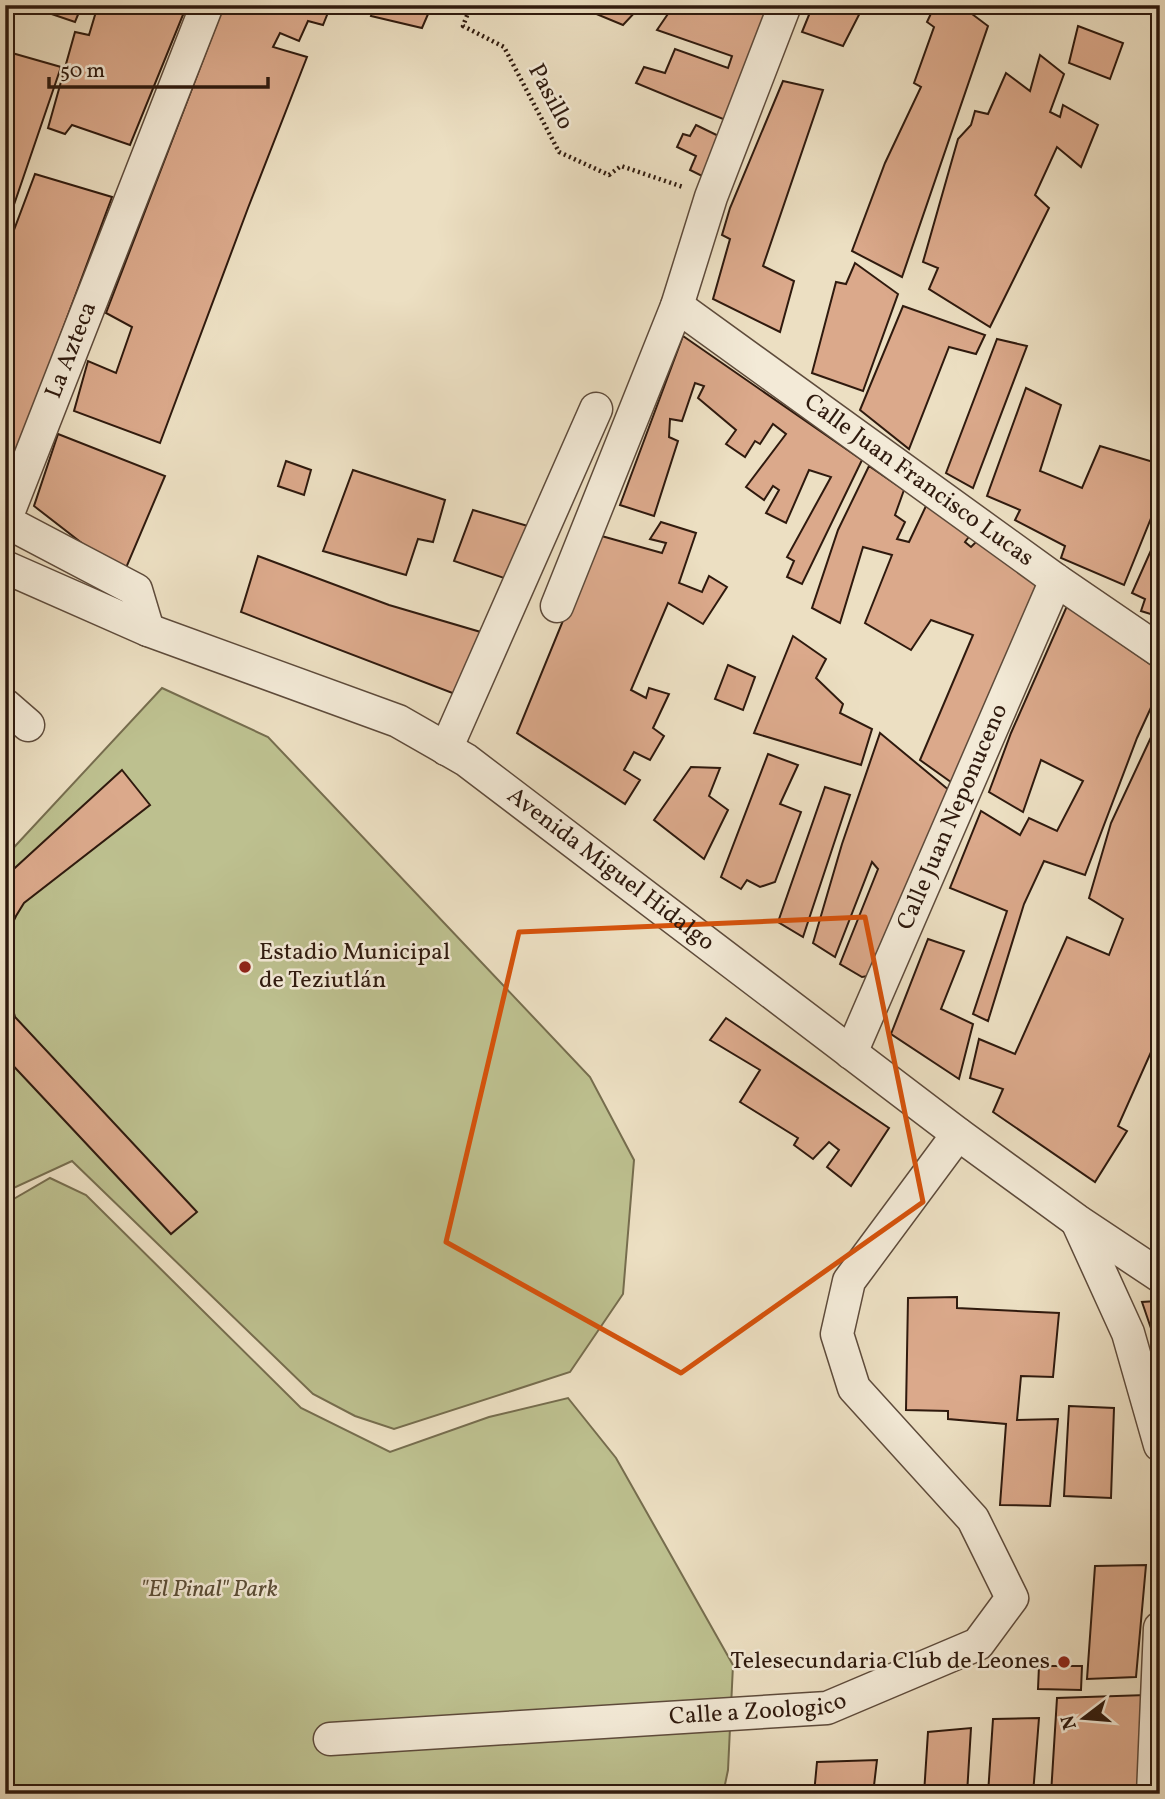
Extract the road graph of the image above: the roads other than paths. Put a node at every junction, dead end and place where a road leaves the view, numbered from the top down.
1 (207, 5) edge
2 (785, 5) edge
3 (677, 306) junction
4 (596, 409) dead end
5 (5, 566) edge
6 (1056, 580) junction
7 (557, 606) dead end
8 (148, 630) junction
9 (1160, 652) edge
10 (446, 748) junction
11 (851, 1053) junction
12 (958, 1134) junction
13 (1076, 1220) junction
14 (1160, 1276) edge
15 (1160, 1445) edge
16 (1160, 1628) edge
17 (330, 1739) dead end
18 (1153, 1794) edge

1 - 8 street, La Azteca
2 - 3 street
3 - 6 street, Calle Juan Francisco Lucas
3 - 7 street
4 - 10 street
5 - 8 street, Avenida Miguel Hidalgo
6 - 9 street, Calle Juan Francisco Lucas
6 - 11 street, Calle Juan Neponuceno
8 - 10 street, Avenida Miguel Hidalgo
10 - 11 street, Avenida Miguel Hidalgo
11 - 12 street, Avenida Miguel Hidalgo
12 - 13 street, Avenida Miguel Hidalgo
12 - 17 street, Calle a Zoologico
13 - 14 street, Avenida Miguel Hidalgo
13 - 15 street
16 - 18 street

